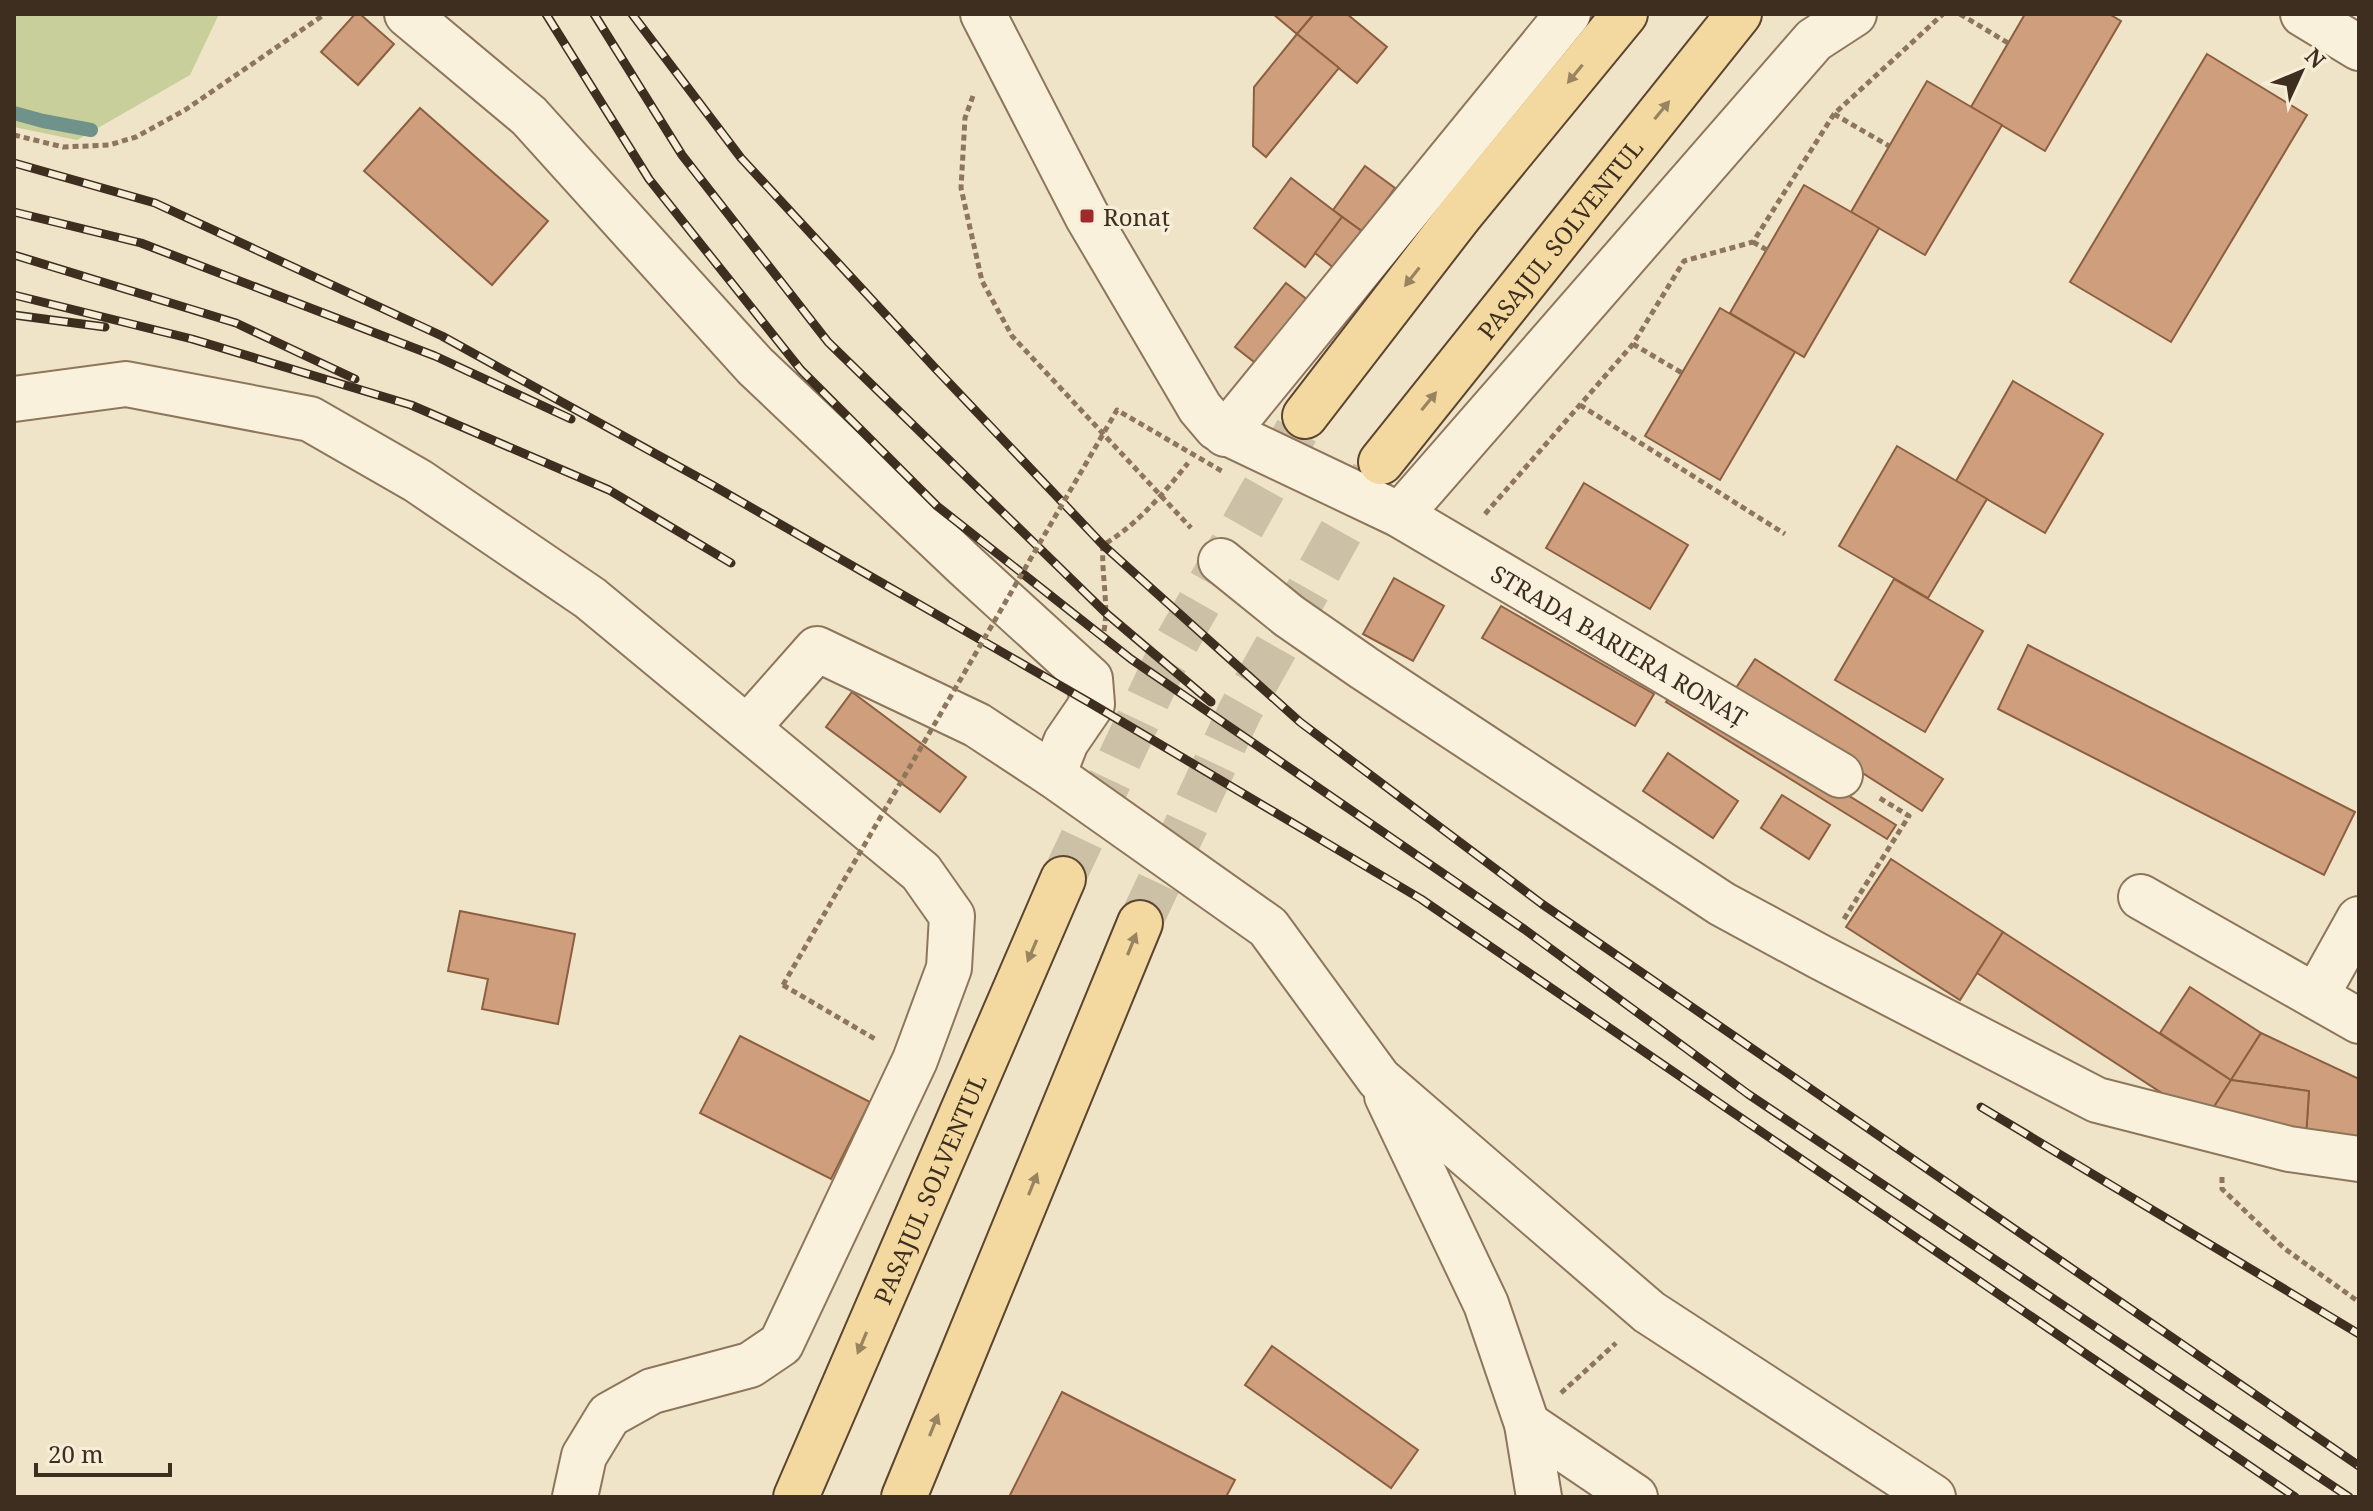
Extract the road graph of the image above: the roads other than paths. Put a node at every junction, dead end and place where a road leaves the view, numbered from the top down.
1 (407, 14) edge
2 (1568, 14) edge
3 (1625, 14) edge
4 (1739, 14) edge
5 (1854, 14) edge
6 (2303, 14) edge
7 (990, 26) edge
8 (2359, 48) edge
9 (14, 399) edge
10 (1305, 416) tunnel mouth
11 (1222, 445) junction
12 (1381, 462) tunnel mouth
13 (1400, 515) junction
14 (1221, 561) road end
15 (748, 727) junction
16 (1053, 775) junction
17 (1840, 775) road end
18 (1063, 879) tunnel mouth
19 (2141, 897) dead end
20 (2359, 919) edge
21 (1140, 923) tunnel mouth
22 (2316, 996) junction
23 (2359, 1021) edge
24 (1379, 1079) junction
25 (2359, 1159) edge
26 (1527, 1424) junction
27 (575, 1497) edge
28 (796, 1497) edge
29 (904, 1497) edge
30 (1539, 1497) edge
31 (1635, 1497) edge
32 (1933, 1497) edge

1 - 16 street
2 - 11 street
3 -> 10 main road
12 -> 4 main road, PASAJUL SOLVENTUL
5 - 13 street
6 - 8 street
7 - 11 street
9 - 15 street
11 - 13 street, STRADA BARIERA RONAȚ
13 - 17 street, STRADA BARIERA RONAȚ
14 - 25 street
15 - 16 street
15 - 27 street
16 - 24 street
18 -> 28 main road, PASAJUL SOLVENTUL
19 - 22 street
20 - 22 street
29 -> 21 main road
22 - 23 street
24 - 26 street
24 - 32 street
26 - 30 street
26 - 31 street

